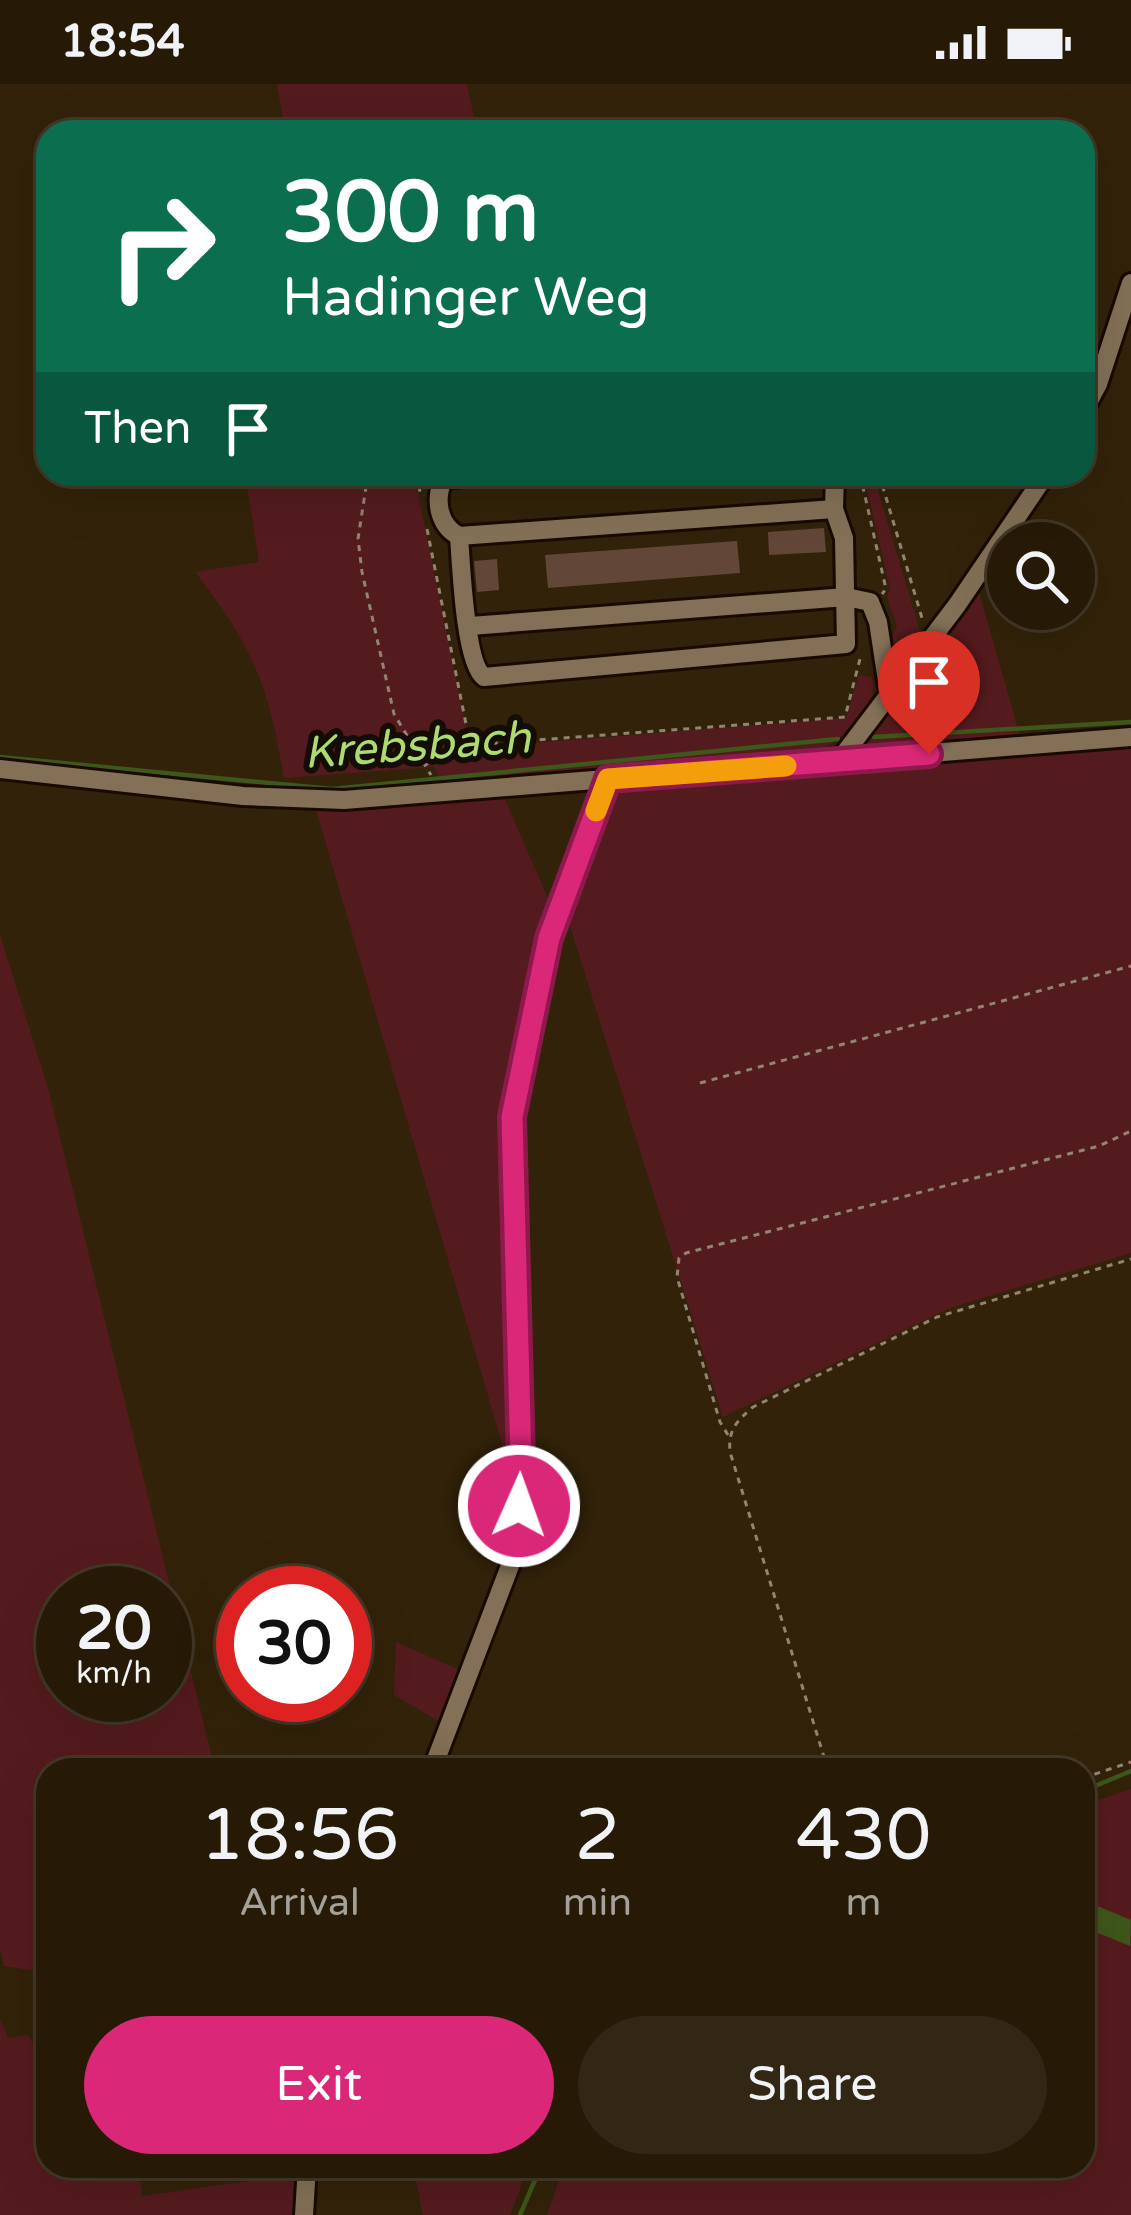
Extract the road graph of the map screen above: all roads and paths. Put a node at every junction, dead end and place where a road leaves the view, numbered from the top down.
1 (1131, 283) edge
2 (1095, 390) edge
3 (366, 486) edge
4 (419, 486) edge
5 (440, 486) edge
6 (835, 486) edge
7 (863, 486) edge
8 (883, 486) edge
9 (1038, 486) edge
10 (421, 496) dead end
11 (834, 509) junction
12 (425, 519) dead end
13 (459, 536) junction
14 (846, 597) junction
15 (872, 607) junction
16 (470, 626) junction
17 (929, 643) junction
18 (862, 651) dead end
19 (890, 694) junction
20 (1131, 737) edge
21 (470, 745) junction
22 (838, 762) junction
23 (0, 770) edge
24 (608, 779) junction
25 (1131, 966) edge
26 (700, 1083) dead end
27 (1131, 1131) edge
28 (1131, 1258) edge
29 (729, 1436) junction
30 (437, 1758) edge
31 (824, 1758) edge
32 (1131, 1762) edge
33 (1095, 1774) edge
34 (306, 2178) edge
35 (304, 2215) edge

1 - 2 street
3 - 21 path
4 - 10 path
5 - 13 street
6 - 11 street
7 - 15 path
8 - 17 path
9 - 17 street
11 - 13 street
11 - 14 street
12 - 21 path
13 - 16 street
14 - 15 street
14 - 16 street
14 - 16 street
15 - 19 street
17 - 19 street
18 - 21 path
19 - 22 street
20 - 22 street
22 - 24 street
23 - 24 street
24 - 30 street
25 - 26 path
27 - 29 path
28 - 29 path
29 - 31 path
32 - 33 path
34 - 35 street

